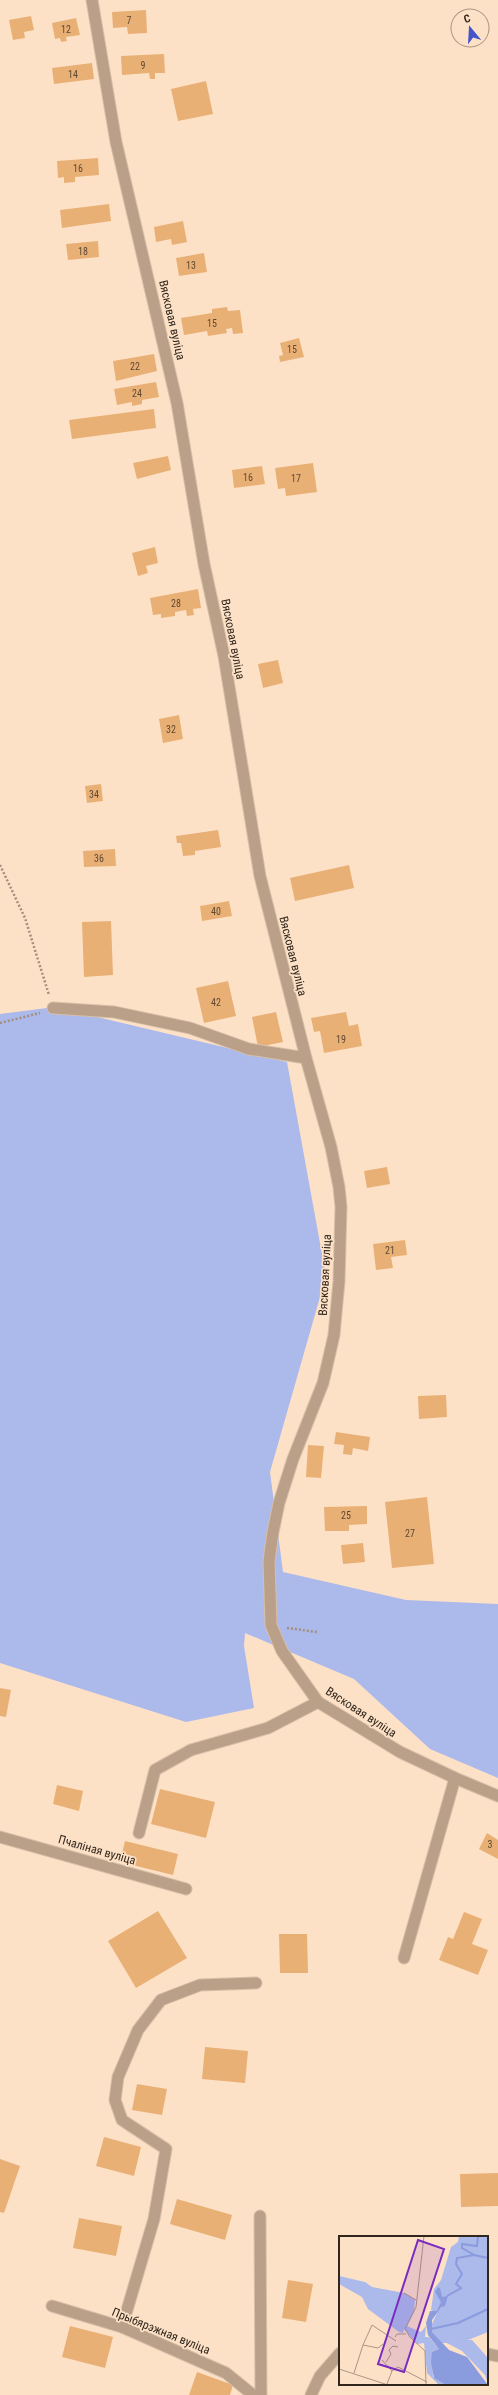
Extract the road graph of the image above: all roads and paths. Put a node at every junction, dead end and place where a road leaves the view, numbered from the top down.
1 (92, 0) edge
2 (0, 865) edge
3 (53, 1008) junction
4 (0, 1023) edge
5 (306, 1058) junction
6 (271, 1626) junction
7 (317, 1632) dead end
8 (318, 1702) junction
9 (454, 1778) junction
10 (498, 1796) edge
11 (139, 1833) dead end
12 (0, 1837) edge
13 (186, 1889) dead end
14 (404, 1958) dead end
15 (256, 1983) dead end
16 (260, 2216) dead end
17 (52, 2306) dead end
18 (122, 2327) junction
19 (339, 2354) edge
20 (488, 2354) edge
21 (498, 2356) edge
22 (253, 2395) edge
23 (261, 2395) edge
24 (311, 2395) edge

1 - 5 street, Вясковая вуліца
2 - 3 path
3 - 4 path
3 - 5 street
5 - 6 street, Вясковая вуліца
6 - 7 path
6 - 8 street, Вясковая вуліца
8 - 9 street, Вясковая вуліца
8 - 11 street
9 - 10 street, Вясковая вуліца
9 - 14 street
12 - 13 street, Пчаліная вуліца
15 - 18 street
16 - 23 street
17 - 18 street, Прыбярэжная вуліца
18 - 22 street, Прыбярэжная вуліца
19 - 24 street
20 - 21 street

